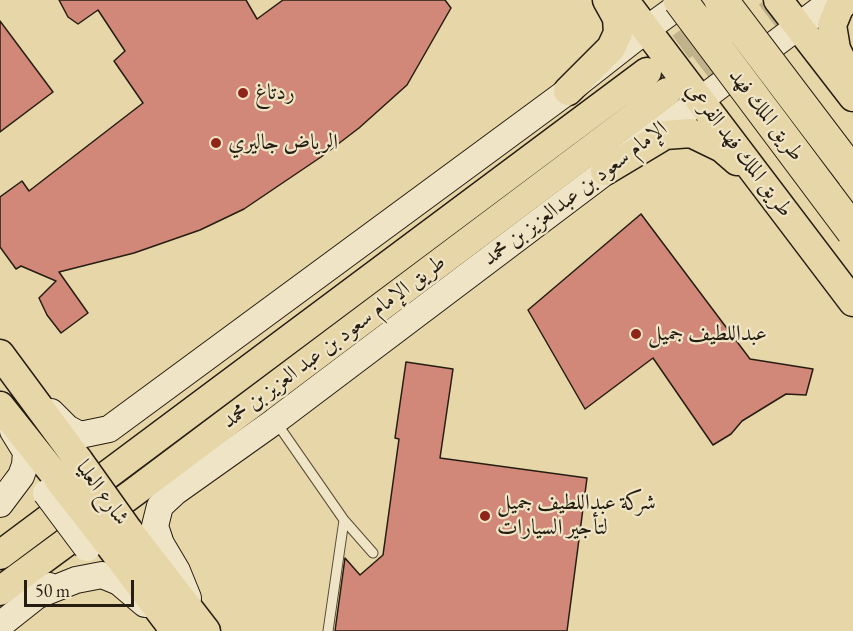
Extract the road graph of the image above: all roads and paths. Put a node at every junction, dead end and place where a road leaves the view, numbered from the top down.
1 (607, 0) edge
2 (624, 0) edge
3 (680, 0) edge
4 (687, 0) edge
5 (721, 0) edge
6 (778, 0) edge
7 (833, 0) edge
8 (846, 0) edge
9 (799, 27) junction
10 (647, 29) junction
11 (647, 72) tunnel mouth
12 (853, 83) edge
13 (568, 91) junction
14 (667, 92) tunnel mouth
15 (853, 98) edge
16 (699, 99) junction
17 (605, 171) junction
18 (853, 175) edge
19 (762, 180) junction
20 (853, 231) edge
21 (828, 266) junction
22 (853, 302) edge
23 (0, 354) edge
24 (17, 378) junction
25 (0, 408) edge
26 (275, 422) junction
27 (61, 478) junction
28 (0, 504) edge
29 (0, 511) edge
30 (344, 520) junction
31 (108, 540) junction
32 (373, 553) dead end
33 (0, 555) edge
34 (0, 591) edge
35 (36, 596) junction
36 (0, 625) edge
37 (189, 629) edge
38 (328, 631) edge

1 - 13 main road
2 - 10 main road, طريق الملك فهد الفرعي
3 - 20 highway, طريق الملك فهد, bridge
4 - 10 street
5 - 18 highway, طريق الملك فهد, bridge
6 - 9 main road
7 - 9 street, الإمام سعود بن عبدالعزيز بن محمد
8 - 12 main road
9 - 15 main road
9 - 16 street, الإمام سعود بن عبدالعزيز بن محمد
10 - 13 street
10 - 16 main road, طريق الملك فهد الفرعي
11 - 33 main road, طريق الإمام سعود بن عبد العزيز بن محمد
13 - 24 street
14 - 34 main road, طريق الإمام سعود بن عبد العزيز بن محمد
16 - 17 street, الإمام سعود بن عبدالعزيز بن محمد
16 - 19 main road, طريق الملك فهد الفرعي
17 - 19 main road
17 - 26 street, الإمام سعود بن عبدالعزيز بن محمد
18 - 21 main road
19 - 21 main road, طريق الملك فهد الفرعي
21 - 22 main road, طريق الملك فهد الفرعي
23 - 24 main road, شارع العليا
24 - 27 main road, شارع العليا
25 - 27 main road, شارع العليا
25 - 28 street
26 - 30 lane
26 - 37 street, الإمام سعود بن عبدالعزيز بن محمد
27 - 29 street
27 - 31 main road, شارع العليا, bridge
30 - 32 lane
30 - 38 lane
31 - 35 street
31 - 37 main road, شارع العليا
35 - 36 street
35 - 37 street

